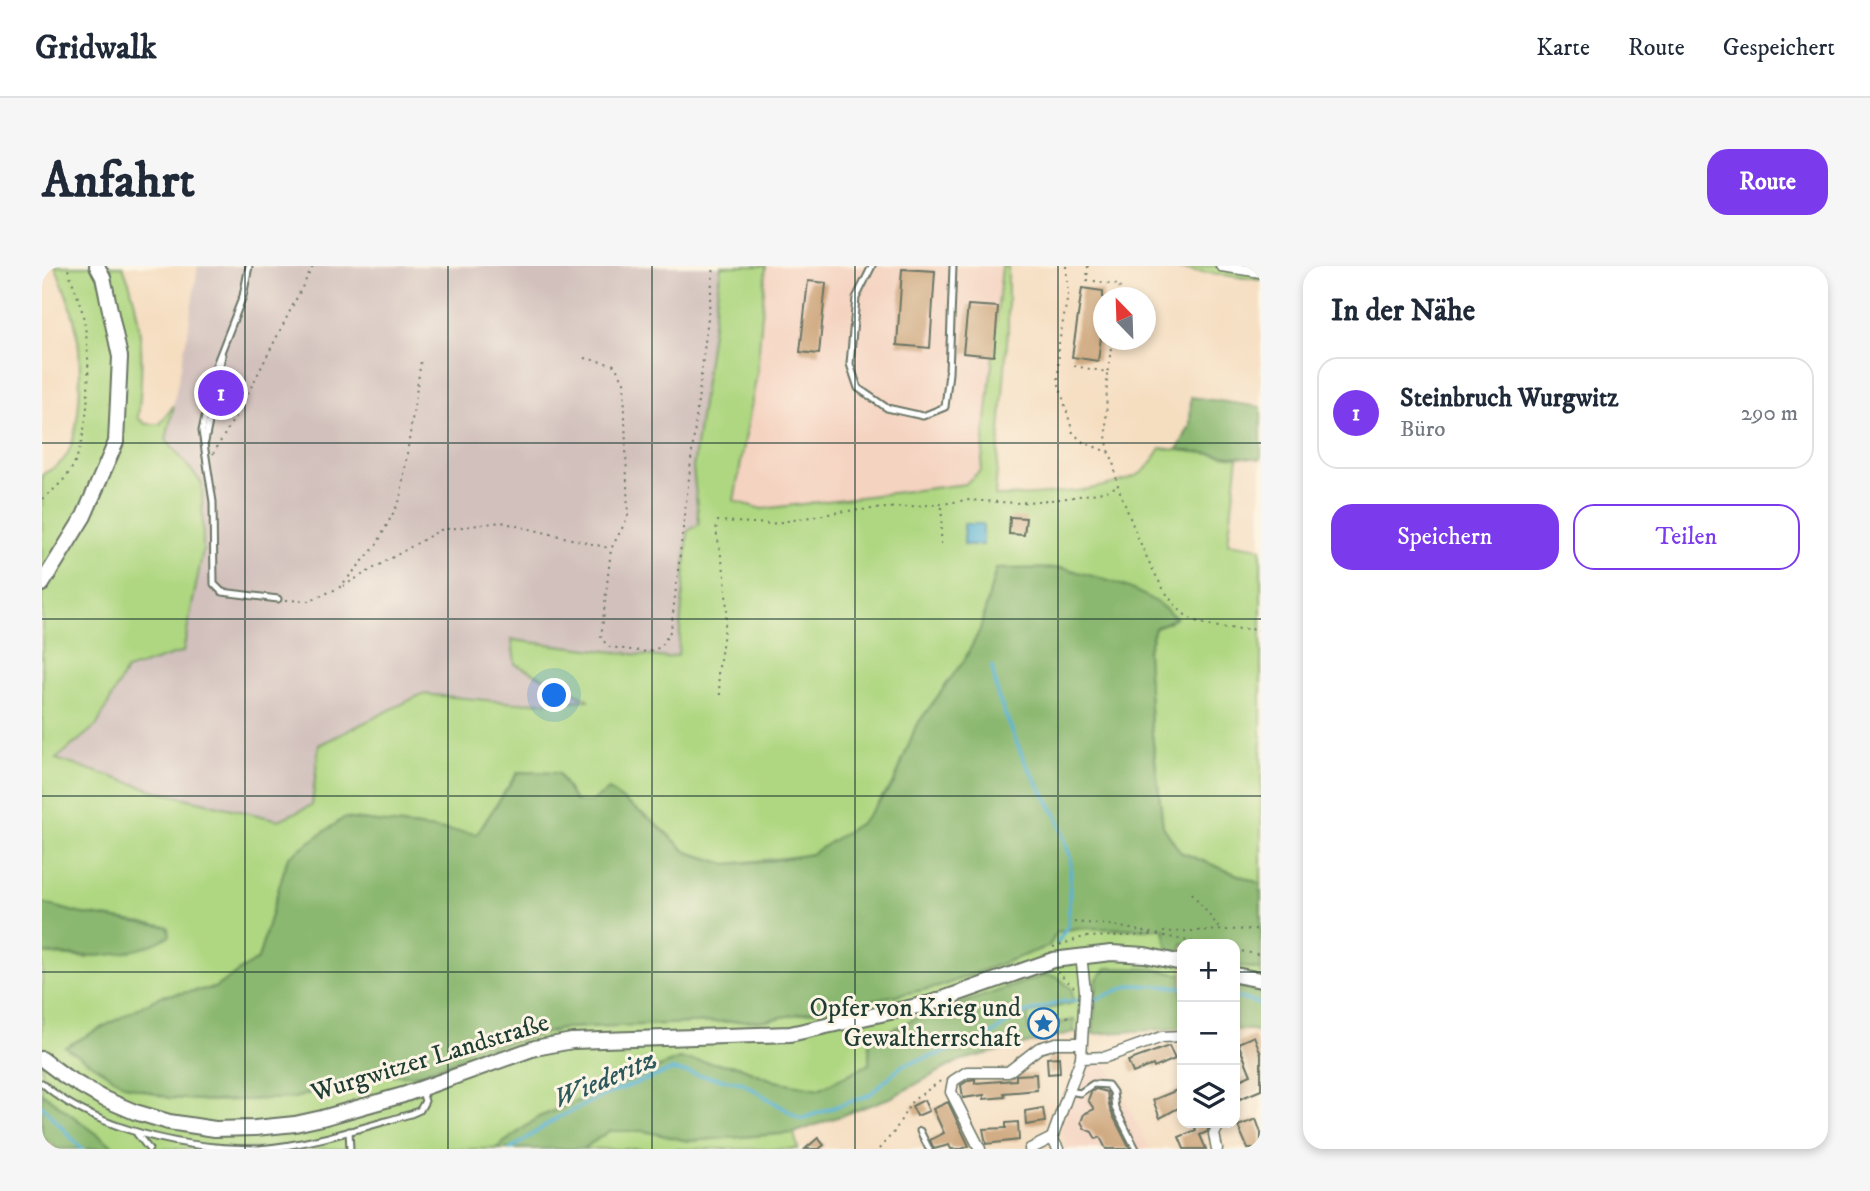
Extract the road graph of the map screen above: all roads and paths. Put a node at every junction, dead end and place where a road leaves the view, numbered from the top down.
1 (67, 266) edge
2 (97, 266) edge
3 (249, 266) edge
4 (313, 266) edge
5 (713, 266) edge
6 (872, 266) edge
7 (951, 266) edge
8 (1066, 266) edge
9 (1088, 266) edge
10 (1224, 266) edge
11 (1261, 272) edge
12 (1120, 287) edge
13 (1110, 350) edge
14 (585, 358) dead end
15 (421, 361) dead end
16 (1074, 366) dead end
17 (1107, 372) junction
18 (1110, 453) junction
19 (206, 466) junction
20 (1118, 486) junction
21 (42, 499) edge
22 (942, 504) junction
23 (941, 544) dead end
24 (611, 549) junction
25 (42, 584) edge
26 (339, 588) junction
27 (278, 600) joint
28 (1261, 630) edge
29 (720, 695) dead end
30 (1192, 893) dead end
31 (1074, 922) dead end
32 (1261, 929) edge
33 (1220, 930) junction
34 (1154, 935) junction
35 (1177, 939) edge
36 (1240, 951) edge
37 (1052, 952) dead end
38 (1081, 955) junction
39 (1261, 955) edge
40 (1177, 962) edge
41 (1055, 968) dead end
42 (1240, 976) edge
43 (1261, 980) edge
44 (1081, 991) junction
45 (1080, 1014) junction
46 (1039, 1020) dead end
47 (1177, 1036) edge
48 (1081, 1043) junction
49 (1081, 1058) junction
50 (42, 1059) edge
51 (948, 1076) dead end
52 (42, 1083) edge
53 (421, 1089) junction
54 (1069, 1091) junction
55 (1217, 1128) edge
56 (349, 1130) junction
57 (920, 1131) dead end
58 (135, 1132) junction
59 (1052, 1138) junction
60 (42, 1142) edge
61 (51, 1149) edge
62 (149, 1149) edge
63 (217, 1149) edge
64 (350, 1149) edge
65 (879, 1149) edge
66 (929, 1149) edge
67 (980, 1149) edge
68 (1030, 1149) edge
69 (1058, 1149) edge
70 (1136, 1149) edge
71 (1217, 1149) edge

1 - 21 path
2 - 25 main road
3 - 19 lane
4 - 19 path
5 - 24 path
6 - 7 lane
8 - 18 path
9 - 12 path
10 - 11 street
13 - 17 path
14 - 24 path
15 - 26 path
16 - 17 path
17 - 18 path
18 - 20 path
19 - 27 lane
20 - 22 path
20 - 28 path
22 - 23 path
22 - 29 path
24 - 26 path
26 - 27 path
30 - 33 path
31 - 34 path
32 - 33 path
33 - 34 path
34 - 35 path
34 - 37 path
36 - 39 path
38 - 40 main road, Wurgwitzer Landstraße
38 - 44 street
38 - 53 main road, Wurgwitzer Landstraße
41 - 44 path
42 - 43 main road
44 - 45 street
45 - 46 path
45 - 48 street
47 - 49 street
48 - 49 street
48 - 67 street
49 - 54 street
50 - 53 main road, Wurgwitzer Landstraße
51 - 65 path
52 - 58 lane
53 - 56 lane
54 - 59 street
54 - 70 lane
55 - 71 street
56 - 63 lane
56 - 64 lane
57 - 66 lane
58 - 62 lane
58 - 63 lane
59 - 68 street
59 - 69 street
60 - 61 path

